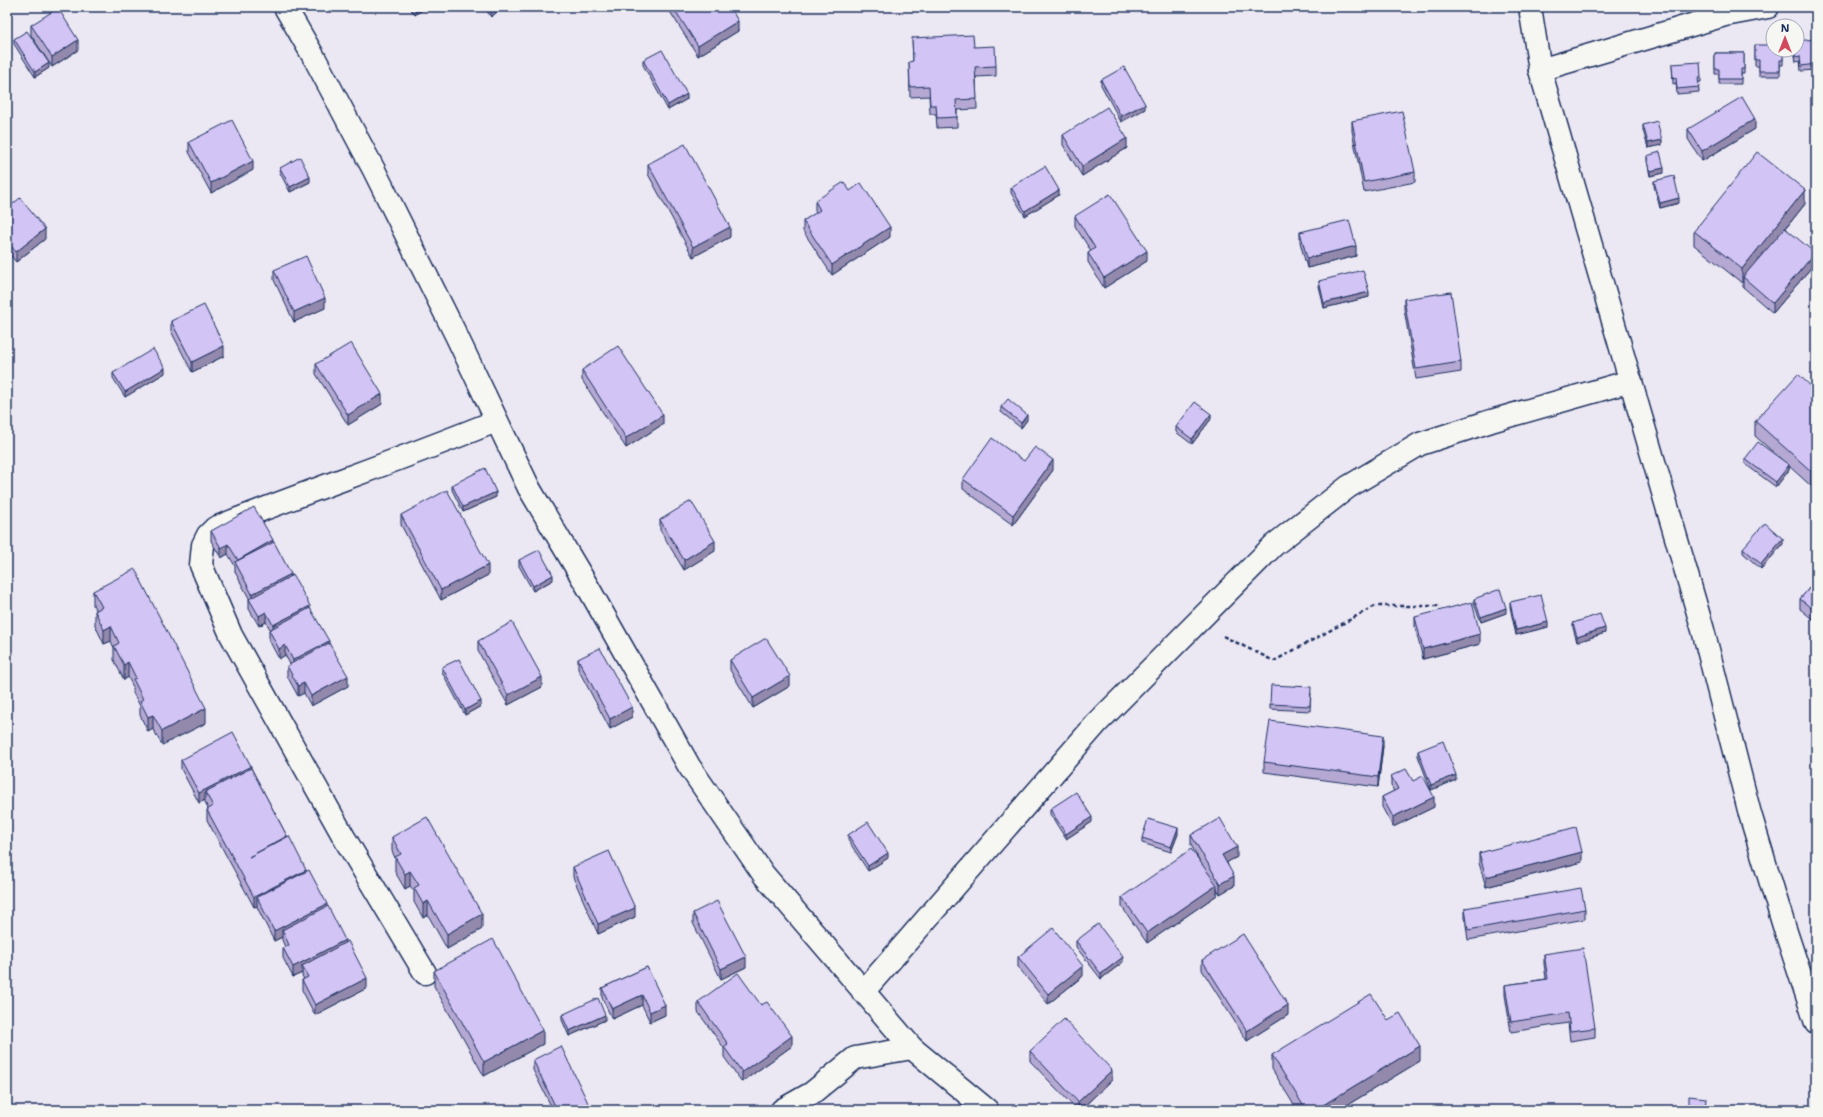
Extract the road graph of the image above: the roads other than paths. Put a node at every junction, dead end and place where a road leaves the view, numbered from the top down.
1 (285, 7) edge
2 (1530, 7) edge
3 (1768, 7) edge
4 (1540, 70) junction
5 (1631, 381) junction
6 (496, 421) junction
7 (424, 973) dead end
8 (863, 992) junction
9 (1816, 1023) edge
10 (912, 1048) junction
11 (782, 1110) edge
12 (987, 1110) edge

1 - 6 street
2 - 4 street
3 - 4 street
4 - 5 street
5 - 8 street
5 - 9 street
6 - 7 street
6 - 8 street
8 - 10 street
10 - 11 street
10 - 12 street

